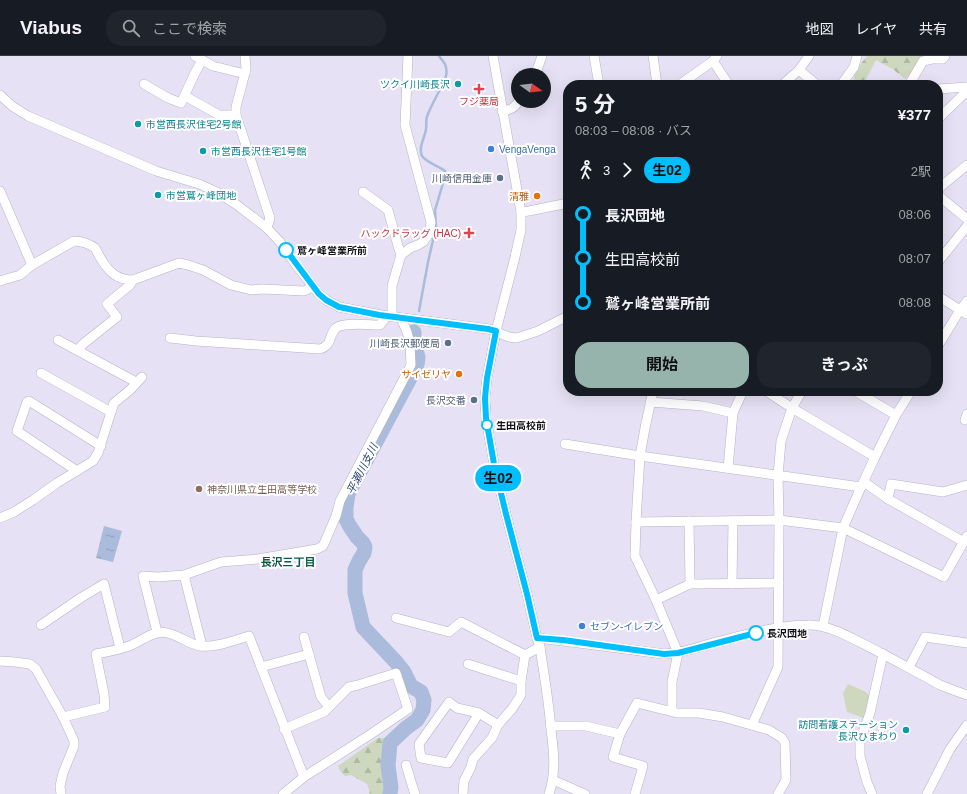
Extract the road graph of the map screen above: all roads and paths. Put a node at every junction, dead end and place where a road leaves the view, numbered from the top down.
1 (245, 56) edge
2 (408, 56) edge
3 (493, 56) edge
4 (542, 56) edge
5 (594, 56) edge
6 (653, 56) edge
7 (809, 56) edge
8 (857, 56) edge
9 (945, 56) edge
10 (198, 58) edge
11 (715, 59) edge
12 (538, 68) edge
13 (799, 70) junction
14 (245, 74) junction
15 (598, 80) edge
16 (656, 80) edge
17 (686, 80) edge
18 (726, 80) edge
19 (788, 80) edge
20 (811, 80) edge
21 (845, 80) edge
22 (912, 80) edge
23 (144, 84) dead end
24 (967, 87) edge
25 (943, 88) edge
26 (967, 91) edge
27 (0, 95) edge
28 (185, 96) junction
29 (512, 108) edge
30 (502, 111) junction
31 (943, 114) edge
32 (236, 115) junction
33 (967, 165) edge
34 (943, 184) edge
35 (0, 191) edge
36 (363, 192) dead end
37 (943, 199) edge
38 (563, 204) edge
39 (521, 212) junction
40 (967, 219) edge
41 (967, 226) edge
42 (268, 228) junction
43 (401, 255) junction
44 (943, 256) edge
45 (32, 265) junction
46 (133, 280) junction
47 (0, 281) edge
48 (313, 287) junction
49 (943, 299) edge
50 (967, 300) edge
51 (963, 312) edge
52 (397, 317) junction
53 (563, 318) edge
54 (496, 331) junction
55 (170, 338) dead end
56 (943, 339) edge
57 (58, 340) dead end
58 (78, 350) junction
59 (41, 373) dead end
60 (652, 396) edge
61 (741, 396) edge
62 (774, 396) edge
63 (799, 396) edge
64 (864, 396) edge
65 (908, 396) edge
66 (650, 402) junction
67 (792, 408) junction
68 (111, 412) junction
69 (733, 413) junction
70 (967, 414) edge
71 (896, 415) junction
72 (967, 420) edge
73 (565, 444) dead end
74 (101, 446) junction
75 (640, 456) junction
76 (875, 457) junction
77 (728, 468) junction
78 (77, 471) junction
79 (778, 476) junction
80 (862, 485) junction
81 (967, 485) edge
82 (888, 499) junction
83 (0, 518) edge
84 (779, 520) junction
85 (689, 521) junction
86 (733, 521) junction
87 (636, 522) junction
88 (843, 528) junction
89 (966, 539) edge
90 (184, 575) junction
91 (779, 583) junction
92 (690, 584) junction
93 (732, 584) junction
94 (656, 600) junction
95 (396, 618) dead end
96 (41, 625) dead end
97 (823, 626) junction
98 (778, 628) junction
99 (157, 632) junction
100 (304, 637) dead end
101 (537, 638) junction
102 (967, 641) edge
103 (202, 646) junction
104 (540, 647) junction
105 (120, 648) junction
106 (678, 653) junction
107 (309, 654) junction
108 (883, 654) junction
109 (525, 655) junction
110 (0, 661) edge
111 (468, 664) dead end
112 (260, 667) junction
113 (909, 667) junction
114 (521, 681) junction
115 (967, 695) edge
116 (329, 707) junction
117 (672, 711) junction
118 (479, 714) junction
119 (63, 717) junction
120 (498, 724) junction
121 (752, 725) junction
122 (967, 725) edge
123 (551, 726) junction
124 (284, 729) junction
125 (620, 734) junction
126 (406, 765) dead end
127 (304, 778) junction
128 (552, 780) junction
129 (61, 794) edge
130 (283, 794) edge
131 (415, 794) edge
132 (463, 794) edge
133 (549, 794) edge
134 (586, 794) edge
135 (635, 794) edge
136 (778, 794) edge
137 (872, 794) edge
138 (927, 794) edge

1 - 14 street
2 - 43 street
3 - 30 street
4 - 12 street
5 - 15 street
6 - 16 street
7 - 13 street
8 - 21 street
9 - 22 street
10 - 14 street
10 - 28 street
11 - 17 street
11 - 18 street
13 - 19 street
13 - 20 street
14 - 32 street
23 - 28 street
24 - 25 street
26 - 31 street
27 - 42 street
28 - 32 street
29 - 30 street
30 - 39 street
32 - 42 street
33 - 34 street
35 - 45 street
36 - 43 street
37 - 40 street
38 - 39 street
39 - 54 street
41 - 44 street
42 - 48 street
43 - 52 street
45 - 46 street
45 - 47 street
46 - 48 street
46 - 58 street
48 - 52 street
49 - 51 street
50 - 51 street
51 - 56 street
52 - 54 street
52 - 55 street
52 - 90 street
53 - 54 street
54 - 101 street
57 - 58 street
58 - 68 street
59 - 68 street
60 - 66 street
61 - 69 street
62 - 67 street
63 - 67 street
64 - 71 street
65 - 71 street
66 - 69 street
66 - 75 street
67 - 76 street
67 - 79 street
68 - 74 street
69 - 77 street
70 - 72 street
71 - 76 street
73 - 75 street
74 - 78 street
74 - 78 street
75 - 77 street
75 - 87 street
76 - 80 street
77 - 79 street
78 - 83 street
79 - 80 street
79 - 84 street
80 - 82 street
80 - 88 street
81 - 82 street
82 - 89 street
84 - 86 street
84 - 88 street
84 - 91 street
85 - 86 street
85 - 87 street
85 - 92 street
86 - 93 street
87 - 94 street
88 - 89 street
88 - 97 street
90 - 99 street
90 - 103 street
91 - 93 street
91 - 98 street
92 - 93 street
92 - 94 street
94 - 106 street
95 - 109 street
96 - 105 street
97 - 98 street
97 - 108 street
98 - 106 street
98 - 121 street
99 - 103 street
99 - 105 street
100 - 107 street
101 - 104 street
101 - 106 street
102 - 113 street
103 - 112 street
104 - 109 street
104 - 123 street
105 - 119 street
106 - 117 street
107 - 112 street
107 - 116 street
108 - 113 street
108 - 137 street
109 - 114 street
110 - 119 street
111 - 114 street
112 - 124 street
113 - 115 street
114 - 120 street
116 - 124 street
116 - 127 street
117 - 121 street
117 - 125 street
118 - 118 street
118 - 120 street
119 - 129 street
120 - 132 street
121 - 136 street
122 - 138 street
123 - 125 street
123 - 128 street
124 - 127 street
125 - 135 street
126 - 131 street
127 - 130 street
128 - 133 street
128 - 134 street

